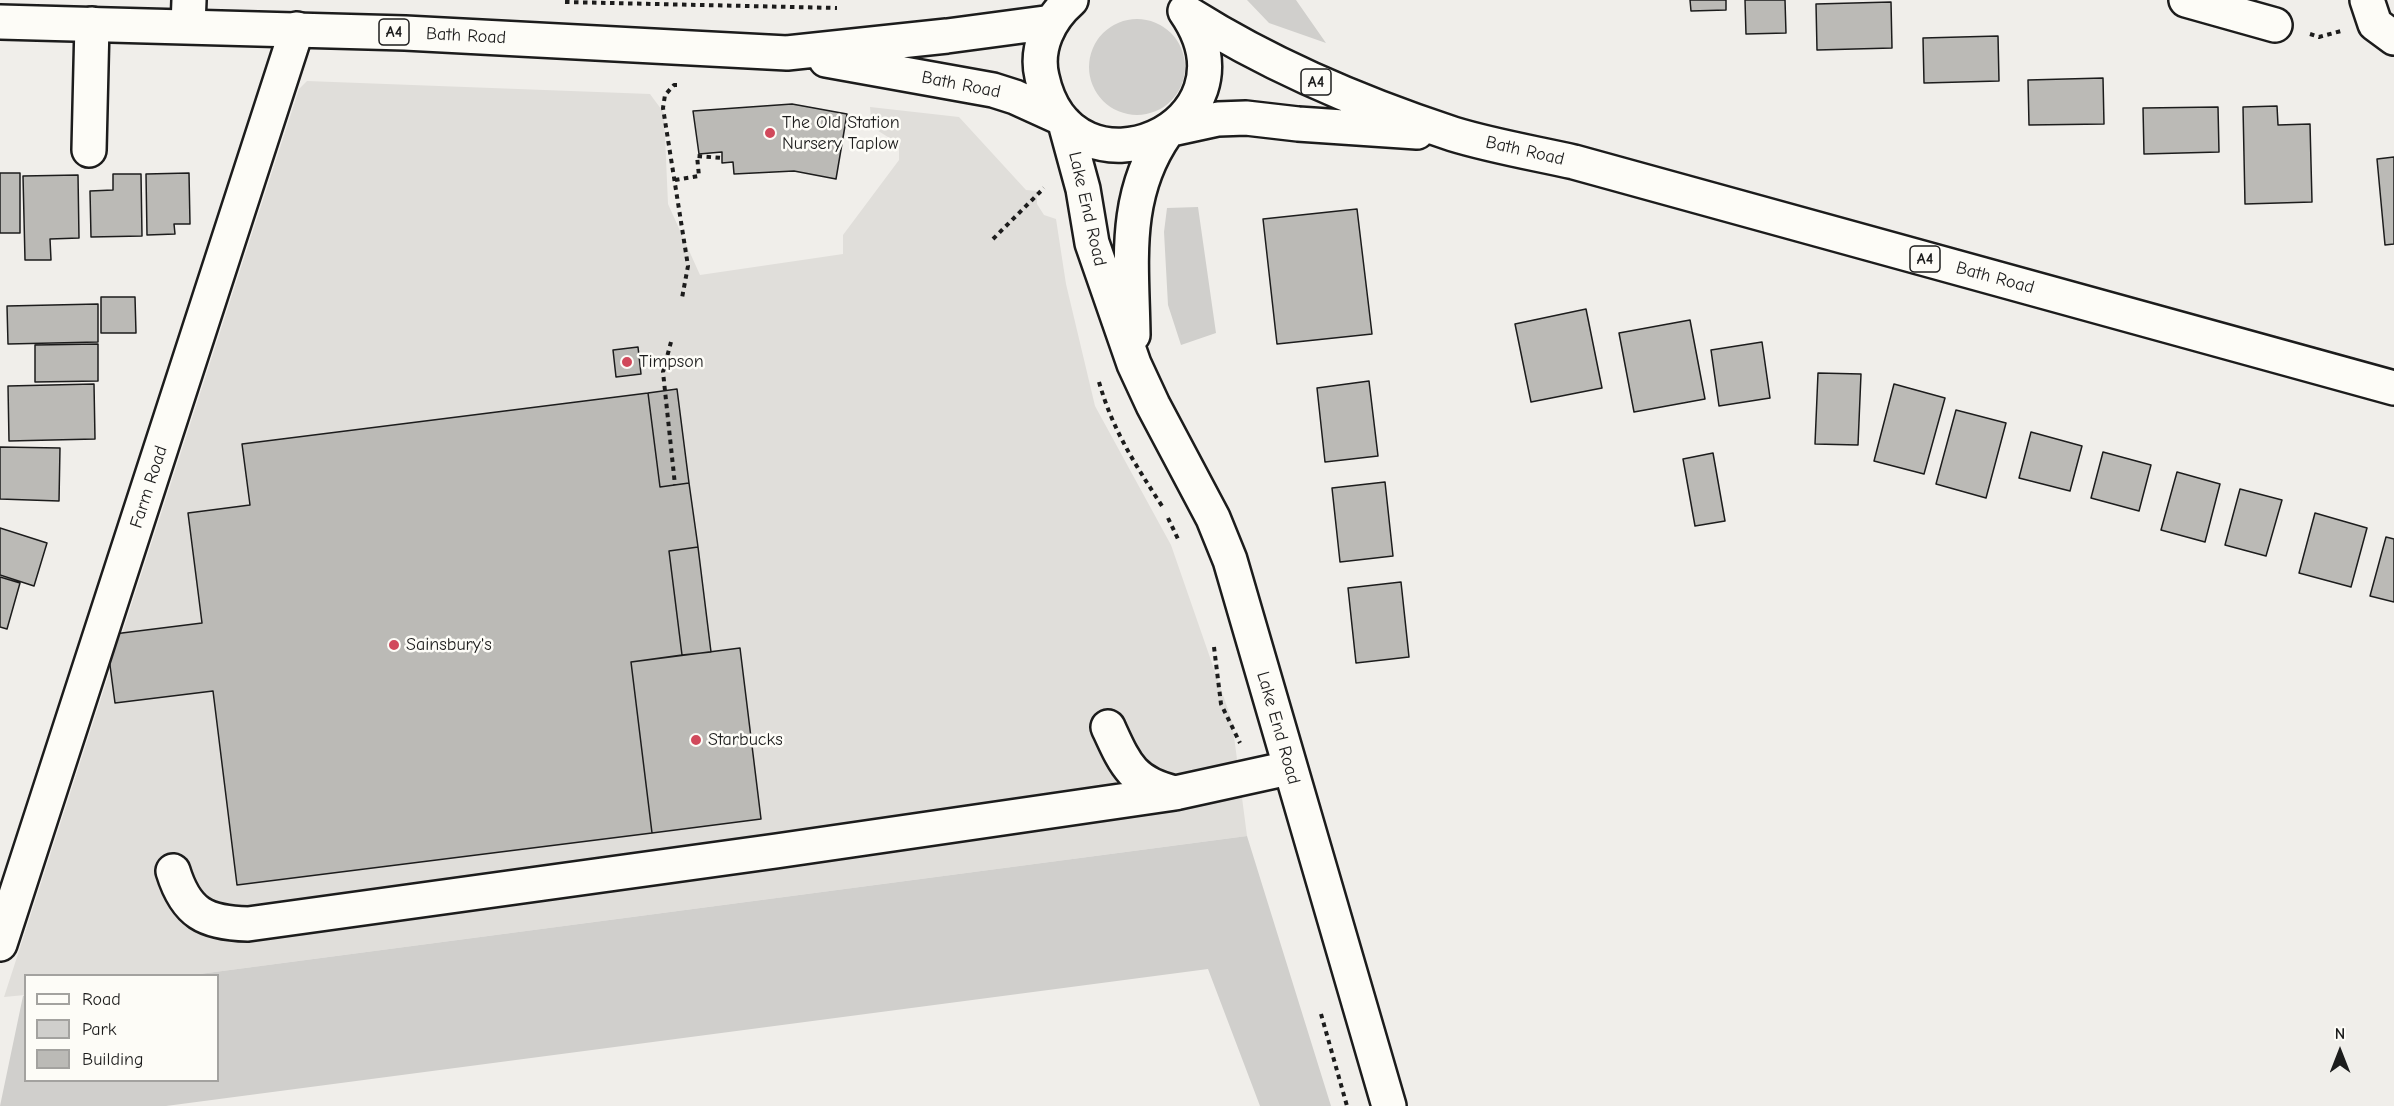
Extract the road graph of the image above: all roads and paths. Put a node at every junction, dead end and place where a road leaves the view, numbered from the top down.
1 (2186, 0) edge
2 (558, 1) edge
3 (1179, 4) edge
4 (718, 5) dead end
5 (2234, 7) edge
6 (1062, 8) edge
7 (189, 13) edge
8 (0, 21) edge
9 (2379, 21) edge
10 (92, 24) junction
11 (2275, 25) joint
12 (297, 29) junction
13 (788, 53) junction
14 (683, 85) dead end
15 (1062, 120) junction
16 (1169, 131) junction
17 (1455, 134) junction
18 (89, 150) dead end
19 (722, 158) dead end
20 (675, 180) junction
21 (1051, 181) dead end
22 (993, 239) dead end
23 (682, 298) dead end
24 (671, 342) dead end
25 (1134, 364) junction
26 (1096, 371) dead end
27 (2394, 388) edge
28 (675, 485) dead end
29 (1183, 548) dead end
30 (1214, 640) dead end
31 (1108, 727) dead end
32 (1289, 768) junction
33 (1251, 776) junction
34 (1175, 793) junction
35 (172, 871) dead end
36 (0, 944) edge
37 (1320, 1011) dead end
38 (1347, 1106) edge
39 (1389, 1106) edge

1 - 5 main road
2 - 4 path
3 - 16 main road, Lake End Road
3 - 17 main road, Bath Road / A4
5 - 11 main road
6 - 13 main road, Bath Road / A4
6 - 15 main road, Lake End Road
7 - 10 main road, Bath Road / A4
7 - 12 main road, Bath Road / A4
8 - 10 main road, Bath Road / A4
9 - 11 path
10 - 18 main road
12 - 13 main road, Bath Road / A4
12 - 36 main road, Farm Road
13 - 15 main road, Bath Road / A4
14 - 20 path
15 - 16 main road, Bath Road
15 - 25 main road, Lake End Road
16 - 17 main road, Bath Road / A4
16 - 25 main road, Lake End Road
17 - 27 main road, Bath Road / A4
19 - 20 path
20 - 23 path
21 - 22 path
24 - 28 path
25 - 32 main road, Lake End Road
26 - 29 path
30 - 33 path
31 - 34 main road
32 - 33 main road
32 - 39 main road, Lake End Road
33 - 34 main road
34 - 35 main road
37 - 38 path

